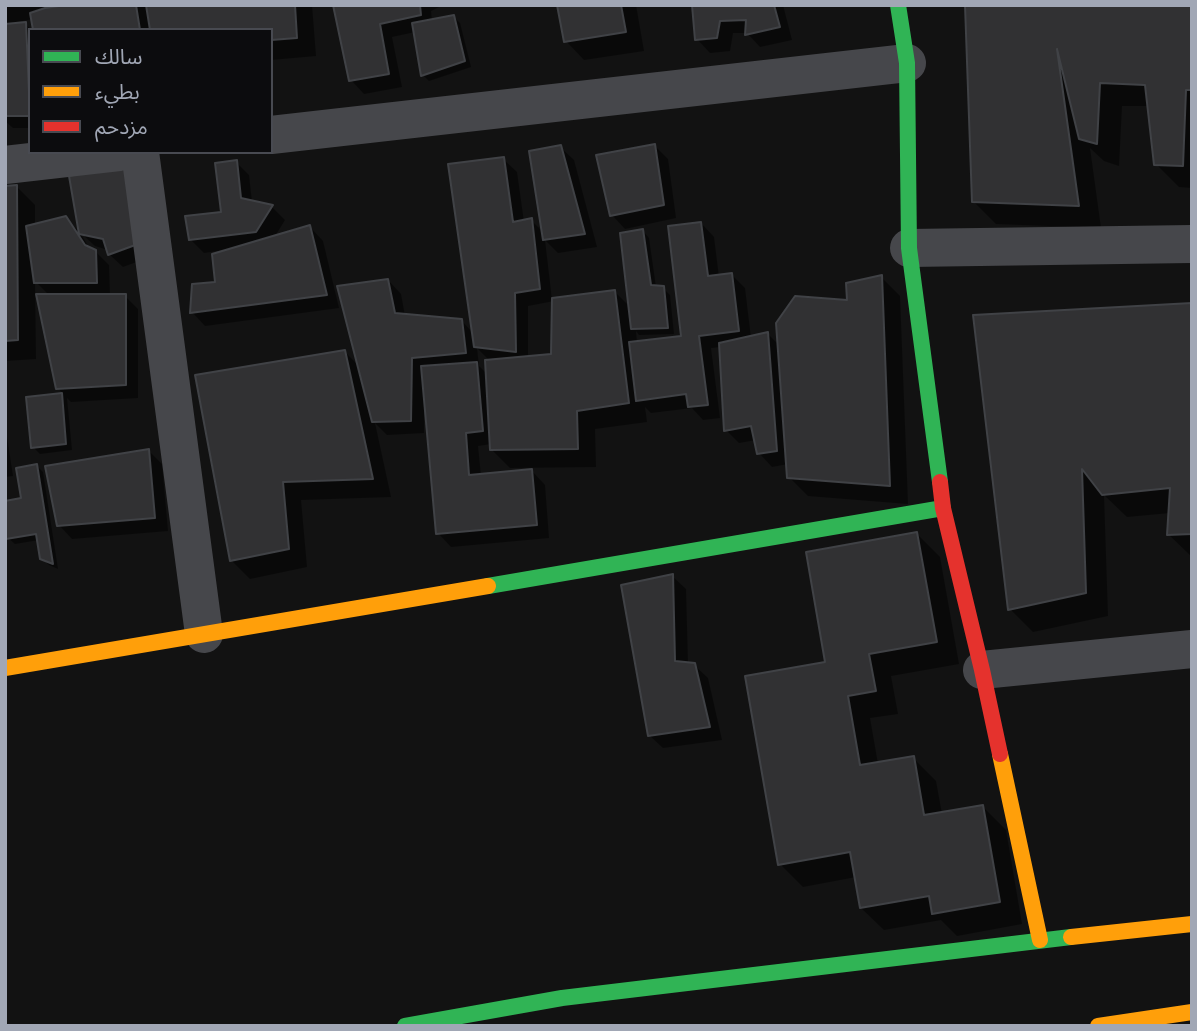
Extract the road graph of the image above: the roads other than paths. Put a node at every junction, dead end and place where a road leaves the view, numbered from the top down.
1 (898, 5) edge
2 (907, 63) junction
3 (273, 135) edge
4 (101, 154) edge
5 (140, 154) edge
6 (5, 165) edge
7 (1192, 243) edge
8 (909, 248) junction
9 (943, 508) junction
10 (204, 634) junction
11 (1192, 649) edge
12 (5, 668) edge
13 (982, 670) junction
14 (1192, 924) edge
15 (1041, 940) junction
16 (1192, 1012) edge
17 (405, 1026) edge
18 (1098, 1026) edge

1 - 2 street
2 - 3 street
2 - 8 street
4 - 6 street
5 - 10 street
7 - 8 street
8 - 9 street
9 - 10 street
9 - 13 street
10 - 12 street
11 - 13 street
13 - 15 street
14 - 15 street
15 - 17 street
16 - 18 street

